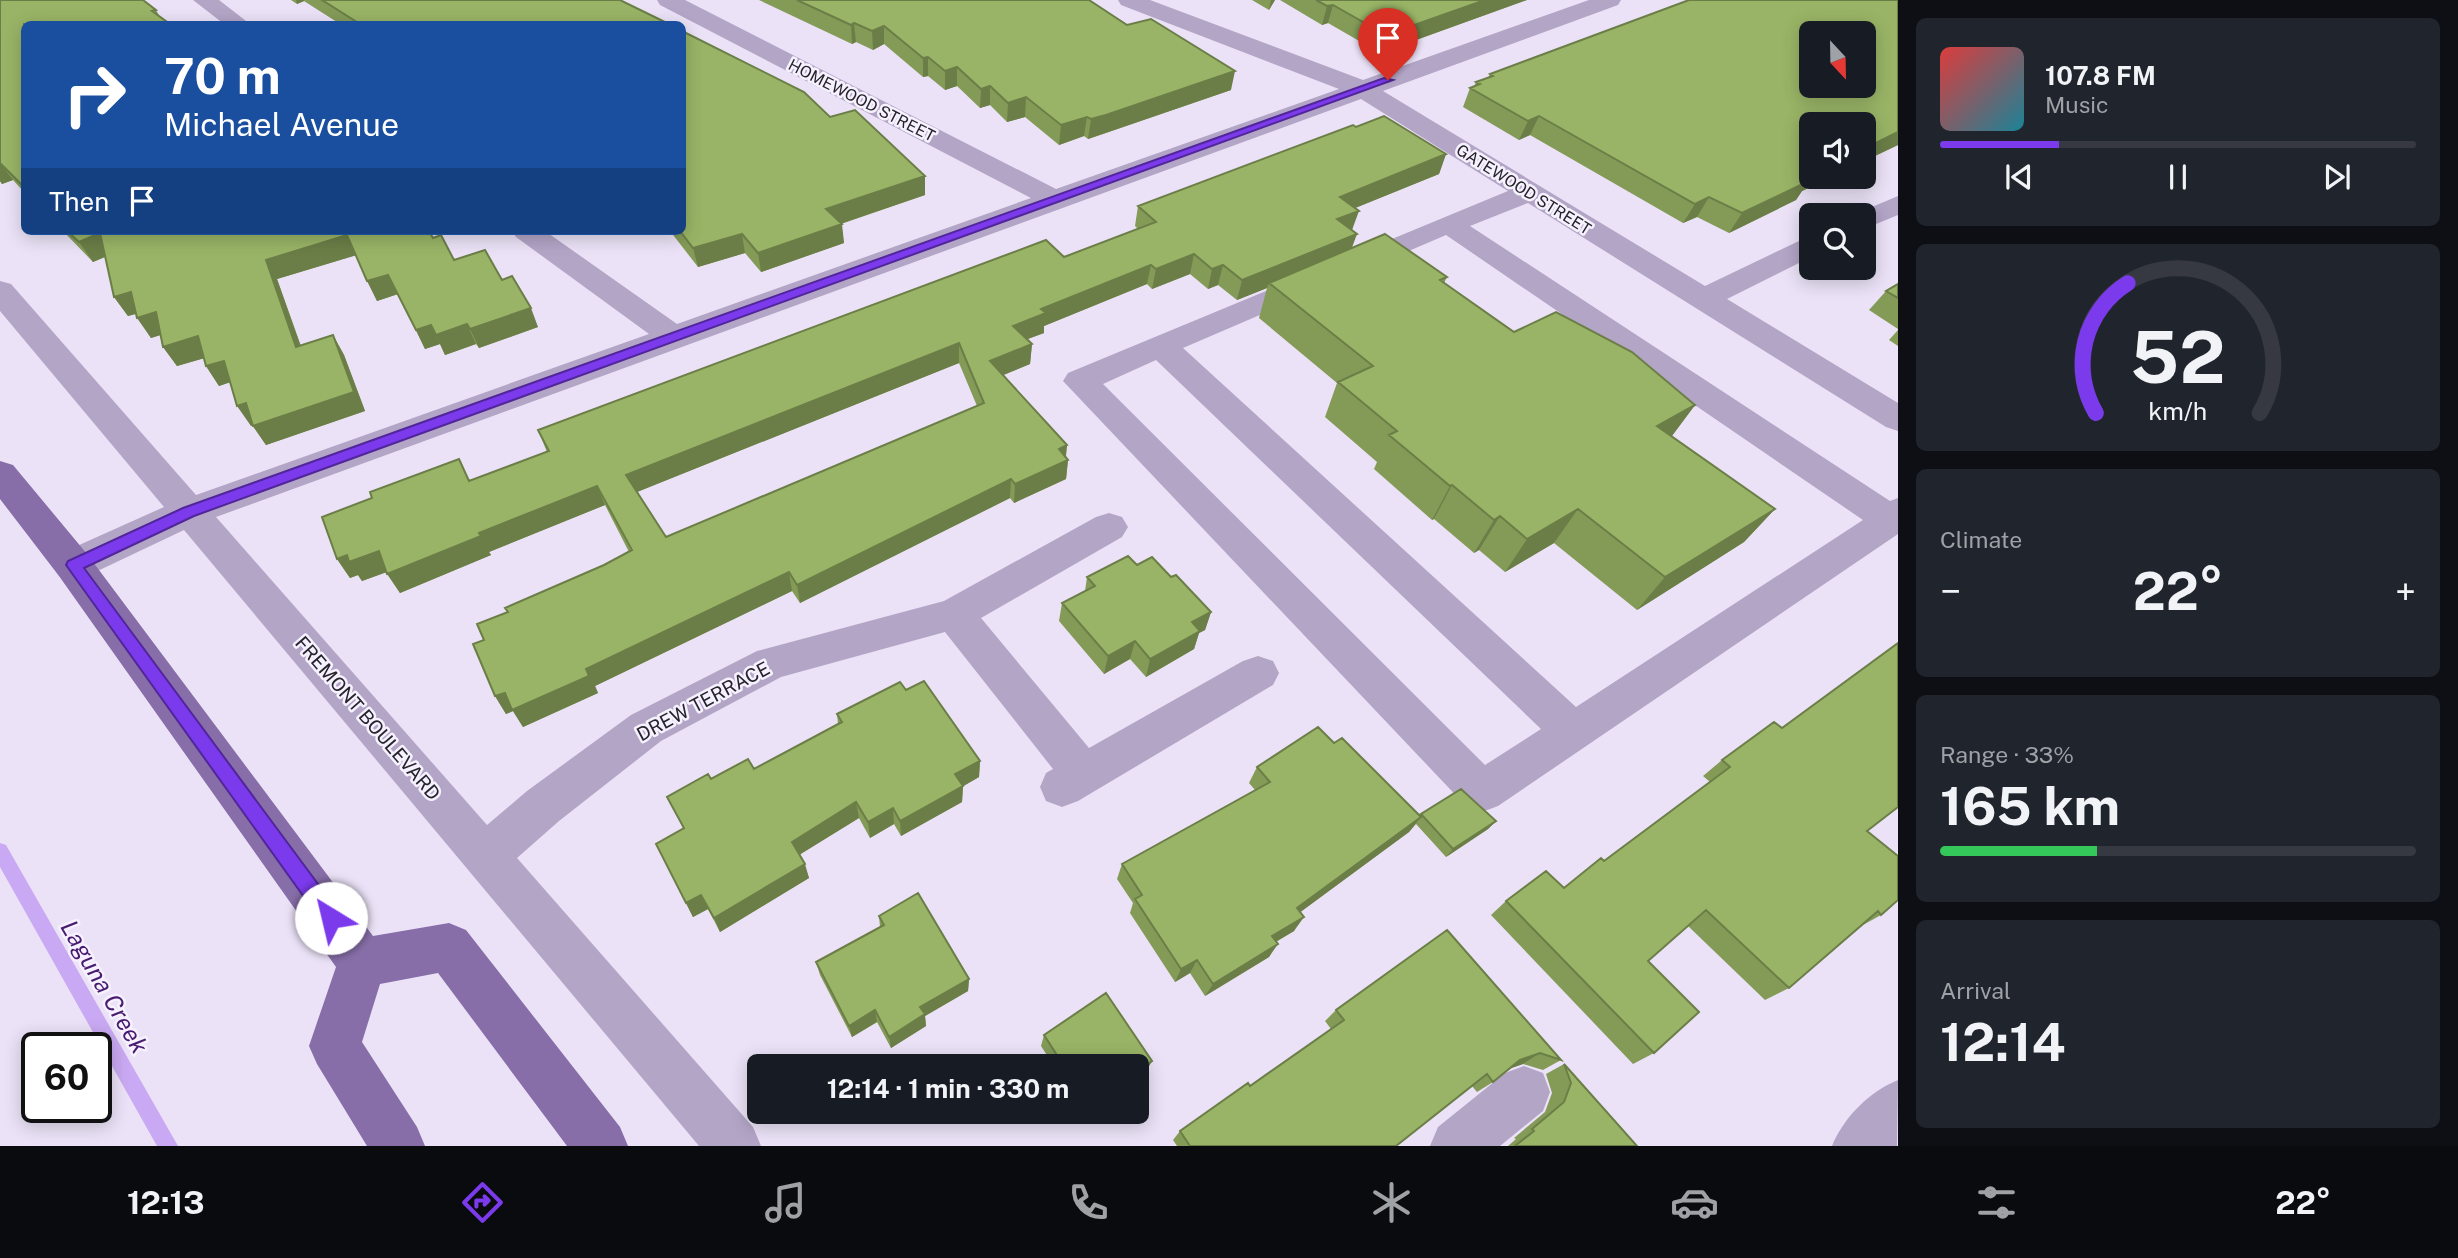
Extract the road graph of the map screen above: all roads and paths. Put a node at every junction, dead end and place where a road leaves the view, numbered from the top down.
1 (204, 0) edge
2 (668, 0) edge
3 (1129, 0) edge
4 (1610, 0) edge
5 (235, 21) edge
6 (1363, 89) junction
7 (1528, 192) junction
8 (1055, 200) junction
9 (1898, 204) edge
10 (1876, 214) edge
11 (1448, 224) junction
12 (532, 235) edge
13 (1799, 252) edge
14 (0, 291) edge
15 (1703, 299) junction
16 (674, 337) junction
17 (1160, 345) junction
18 (1898, 419) edge
19 (0, 474) edge
20 (189, 512) junction
21 (1894, 516) edge
22 (1109, 527) dead end
23 (74, 565) junction
24 (954, 614) junction
25 (1258, 673) dead end
26 (1573, 732) junction
27 (486, 855) junction
28 (362, 962) junction
29 (1524, 1092) dead end
30 (1898, 1107) edge
31 (398, 1146) edge
32 (601, 1146) edge
33 (734, 1146) edge
34 (1457, 1146) edge
35 (1859, 1146) edge

1 - 5 street
2 - 8 street, HOMEWOOD STREET
3 - 6 street, GATEWOOD STREET
4 - 6 street
6 - 7 street, GATEWOOD STREET
6 - 8 street
7 - 11 street
7 - 15 street, GATEWOOD STREET
8 - 16 street
9 - 10 street
11 - 17 street
11 - 21 street
12 - 16 street
13 - 15 street
14 - 20 street, FREMONT BOULEVARD
15 - 18 street, GATEWOOD STREET
16 - 20 street
17 - 26 street
17 - 26 street
19 - 23 main road
20 - 23 street
20 - 27 street, FREMONT BOULEVARD
21 - 26 street
22 - 24 street, DREW TERRACE
23 - 28 main road
24 - 25 street
24 - 27 street, DREW TERRACE
27 - 33 street, FREMONT BOULEVARD
28 - 31 main road
28 - 32 main road
29 - 34 street
30 - 35 street

